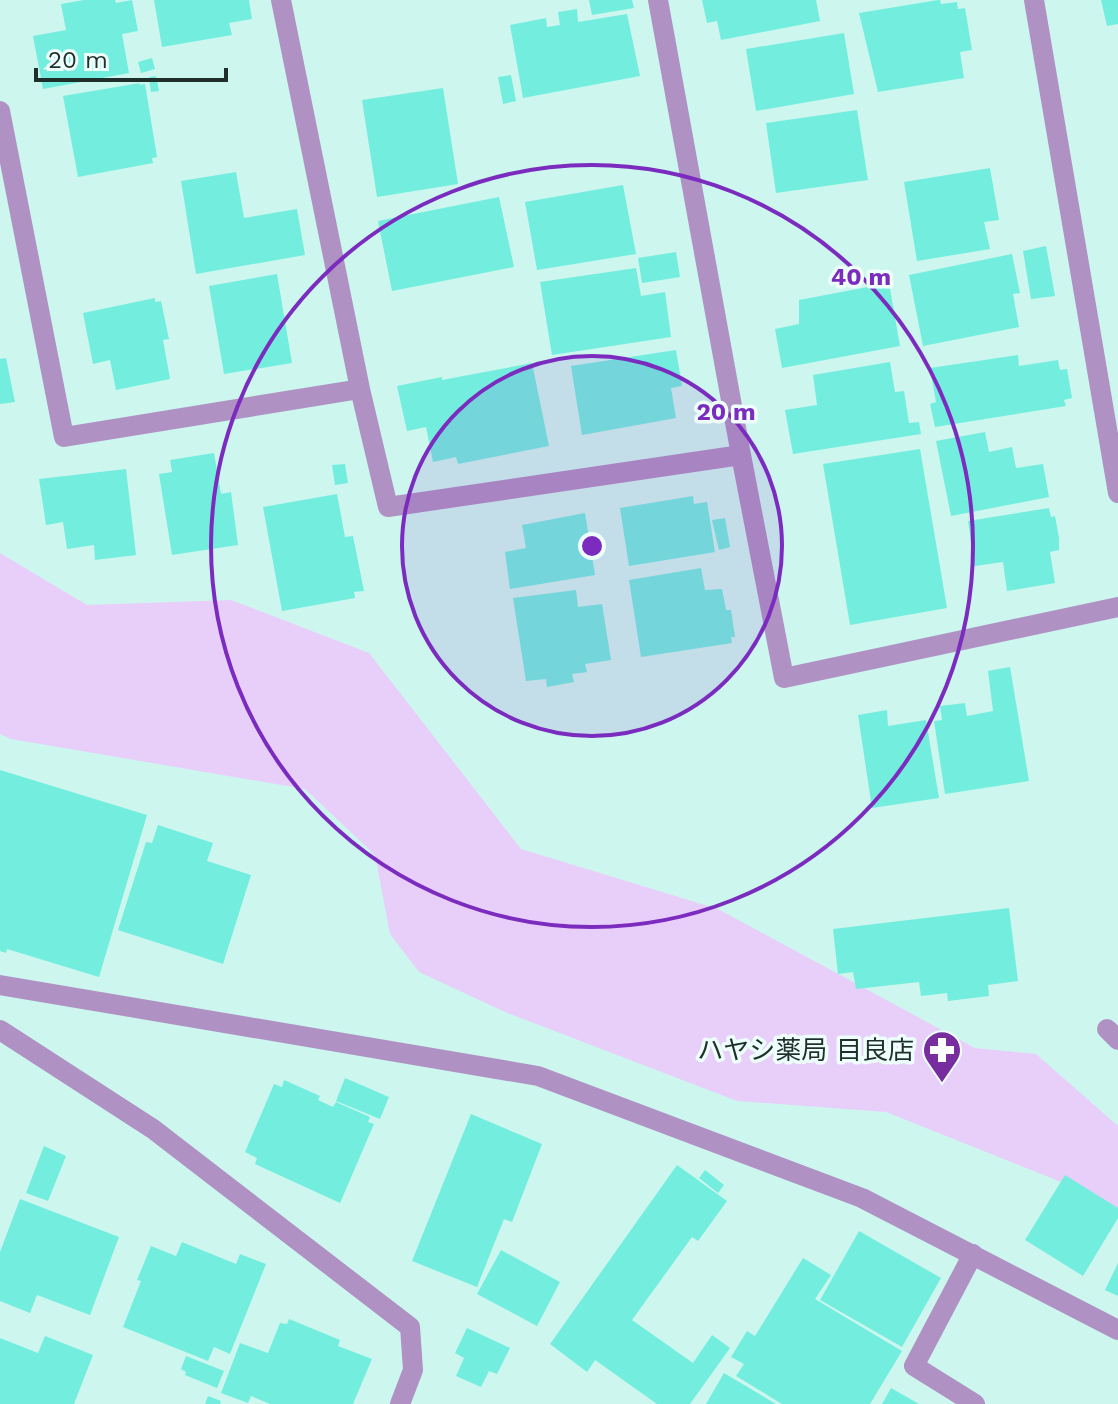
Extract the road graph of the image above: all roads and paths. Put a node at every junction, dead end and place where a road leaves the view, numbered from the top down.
1 (281, 0) edge
2 (658, 0) edge
3 (1034, 0) edge
4 (0, 111) edge
5 (360, 389) junction
6 (741, 455) junction
7 (1118, 493) edge
8 (1118, 607) edge
9 (0, 985) edge
10 (0, 1030) edge
11 (973, 1254) junction
12 (1118, 1330) edge
13 (400, 1404) edge
14 (975, 1404) edge

1 - 5 street
2 - 6 street
3 - 7 street
4 - 5 street
5 - 6 street
6 - 8 street
9 - 11 street
10 - 13 street
11 - 12 street
11 - 14 street

